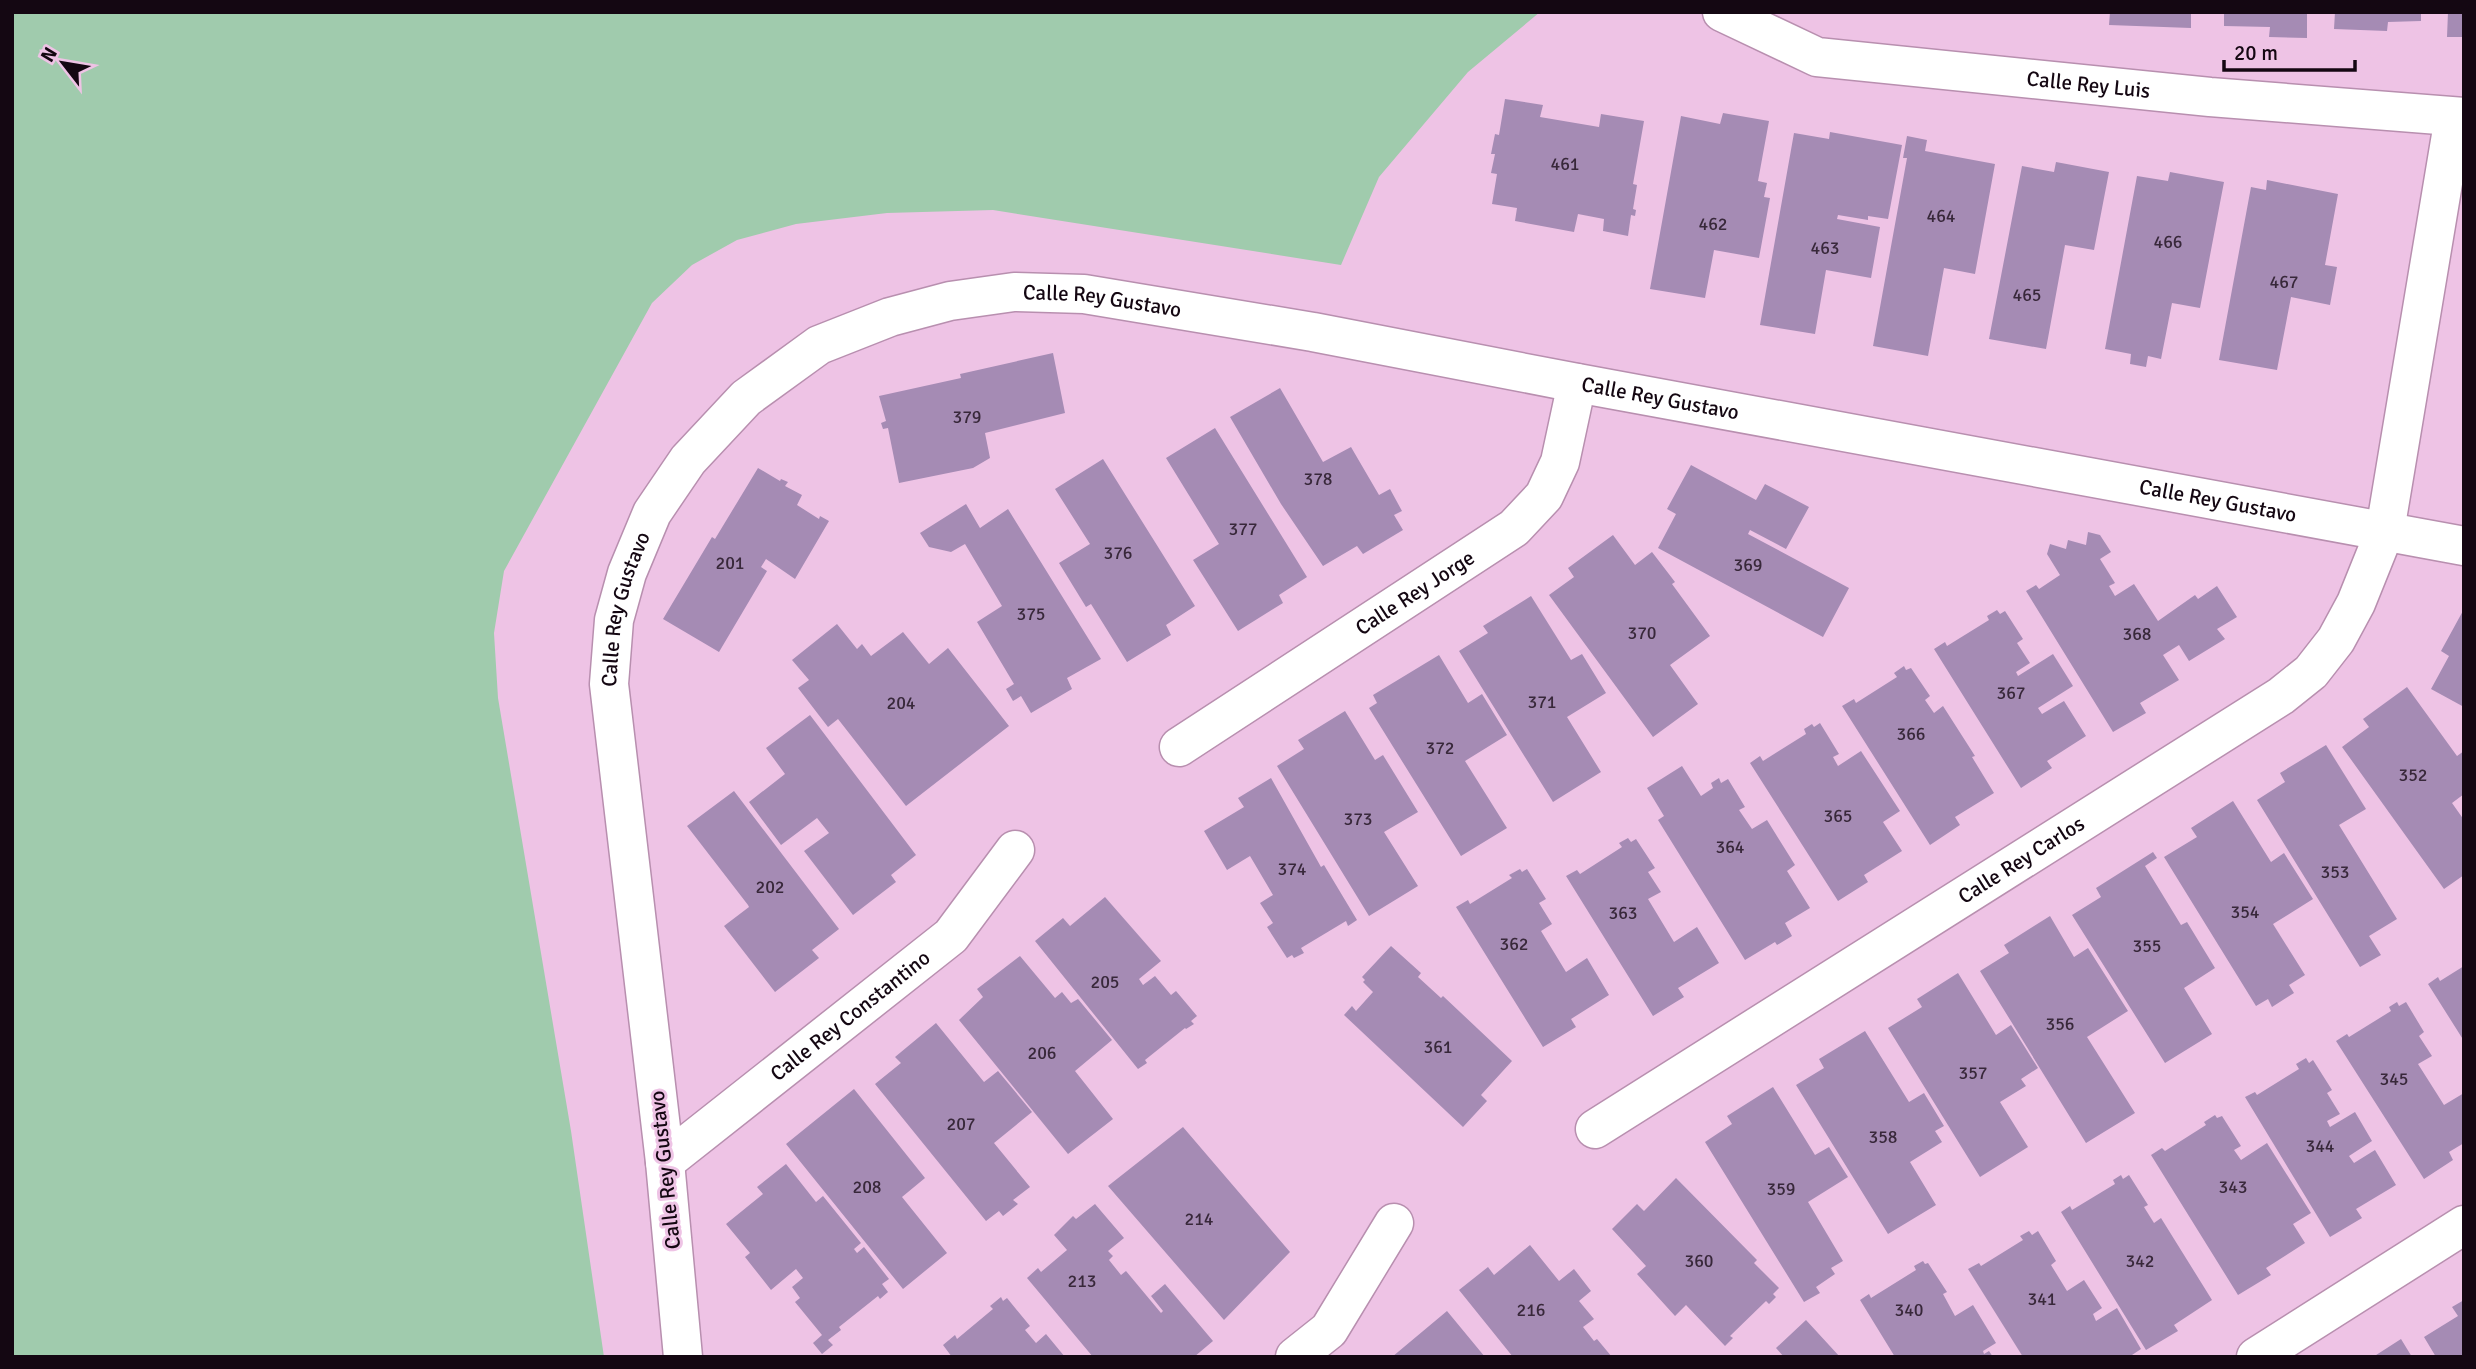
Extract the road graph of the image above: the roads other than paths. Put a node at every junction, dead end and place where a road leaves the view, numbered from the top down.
1 (1722, 12) edge
2 (2459, 117) edge
3 (1577, 383) junction
4 (2385, 531) junction
5 (2464, 546) edge
6 (1179, 747) dead end
7 (1015, 850) dead end
8 (1595, 1129) dead end
9 (666, 1162) junction
10 (1394, 1223) dead end
11 (2464, 1224) edge
12 (683, 1357) edge
13 (1295, 1357) edge
14 (2256, 1357) edge

1 - 2 street, Calle Rey Luis
2 - 4 street, Calle Rey Carlos
3 - 4 street, Calle Rey Gustavo
3 - 6 street, Calle Rey Jorge
3 - 9 street, Calle Rey Gustavo
4 - 5 street, Calle Rey Gustavo
4 - 8 street, Calle Rey Carlos
7 - 9 street, Calle Rey Constantino
9 - 12 street, Calle Rey Gustavo
10 - 13 street
11 - 14 street

